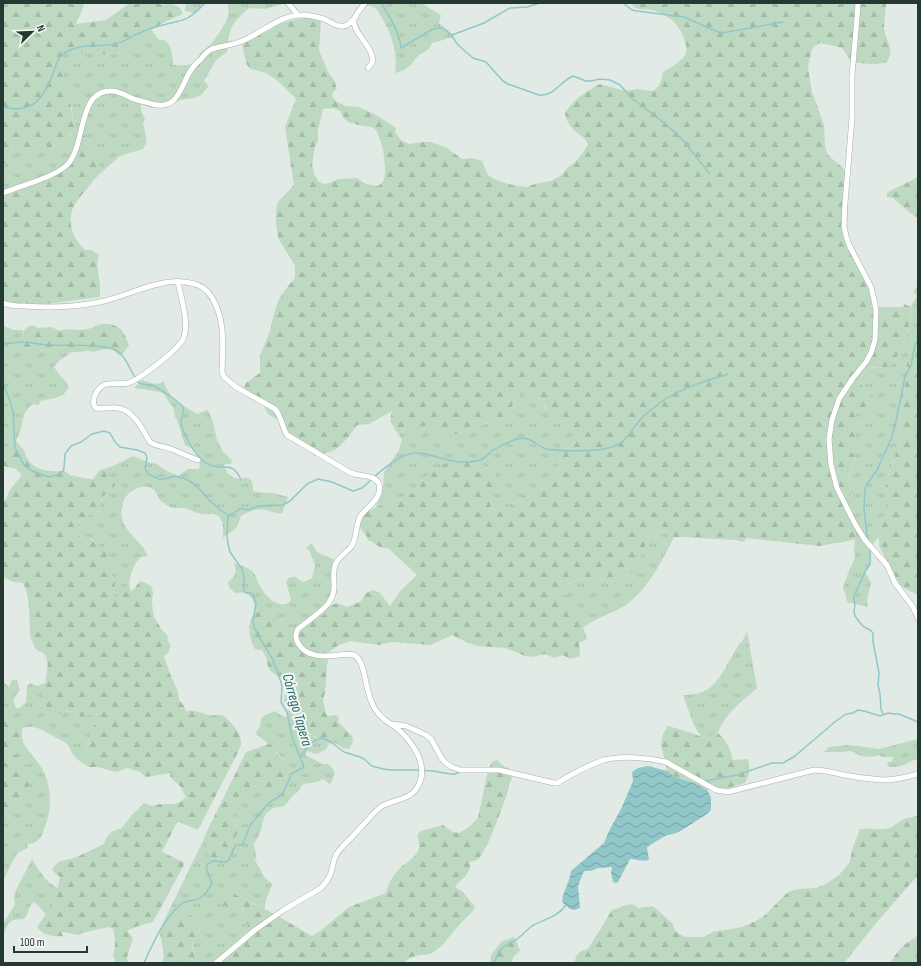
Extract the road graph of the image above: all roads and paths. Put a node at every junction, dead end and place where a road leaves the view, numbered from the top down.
1 (288, 3) edge
2 (365, 3) edge
3 (858, 3) edge
4 (298, 15) junction
5 (356, 17) junction
6 (368, 68) dead end
7 (3, 193) edge
8 (178, 282) junction
9 (3, 304) edge
10 (198, 460) dead end
11 (918, 618) edge
12 (389, 723) junction
13 (918, 774) edge
14 (216, 963) edge

1 - 4 street
2 - 5 street
3 - 11 street
4 - 5 street
4 - 7 street
5 - 6 street
8 - 9 street
8 - 10 street
8 - 12 street
12 - 13 street
12 - 14 street

